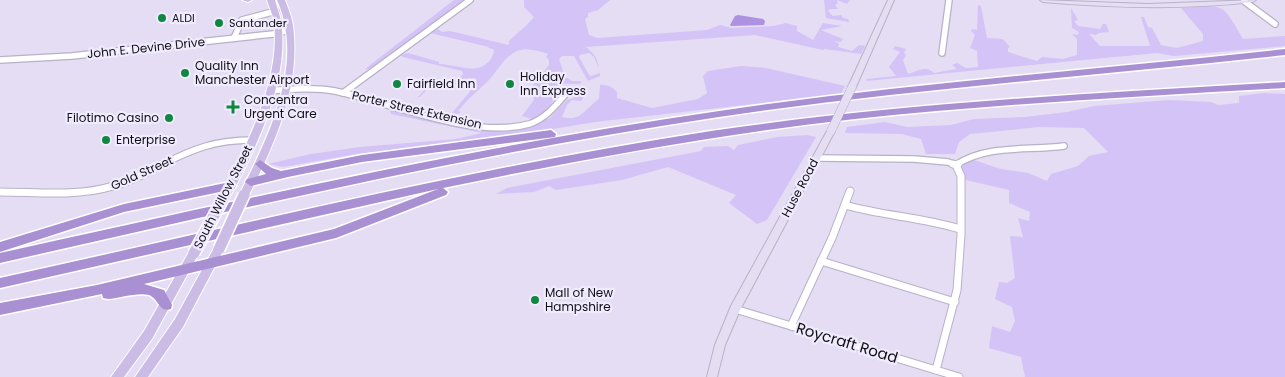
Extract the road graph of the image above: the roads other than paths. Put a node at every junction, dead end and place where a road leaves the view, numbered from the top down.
1 (271, 0) edge
2 (282, 0) edge
3 (470, 0) edge
4 (890, 0) edge
5 (949, 0) edge
6 (1043, 0) edge
7 (1253, 0) edge
8 (1075, 1) edge
9 (1244, 1) edge
10 (276, 10) junction
11 (1275, 24) dead end
12 (290, 30) junction
13 (280, 33) junction
14 (234, 38) junction
15 (1285, 52) edge
16 (942, 53) dead end
17 (0, 60) edge
18 (1285, 85) edge
19 (285, 90) junction
20 (569, 90) dead end
21 (270, 91) junction
22 (343, 93) junction
23 (724, 113) junction
24 (252, 140) junction
25 (1064, 146) dead end
26 (584, 156) junction
27 (816, 158) junction
28 (260, 164) junction
29 (956, 165) junction
30 (279, 174) junction
31 (251, 182) junction
32 (227, 191) junction
33 (850, 191) dead end
34 (0, 192) edge
35 (845, 205) junction
36 (960, 229) junction
37 (0, 247) edge
38 (0, 258) edge
39 (821, 261) junction
40 (212, 263) junction
41 (185, 269) junction
42 (0, 282) edge
43 (954, 302) junction
44 (166, 305) junction
45 (735, 309) junction
46 (0, 310) edge
47 (792, 326) junction
48 (936, 370) junction
49 (117, 377) edge
50 (141, 377) edge
51 (712, 377) edge
52 (959, 377) edge

1 - 10 main road, South Willow Street
2 - 12 main road, South Willow Street
3 - 22 street
4 - 27 street, Huse Road, bridge
5 - 16 street
6 - 8 street
7 - 9 street
8 - 9 street
9 - 11 street
10 - 13 main road, South Willow Street
10 - 14 street
12 - 13 street, John E. Devine Drive
12 - 19 main road, South Willow Street
13 - 14 street, John E. Devine Drive
13 - 21 main road, South Willow Street
14 - 17 street, John E. Devine Drive
15 - 23 highway
18 - 26 highway
19 - 21 street, Porter Street Extension
19 - 22 street, Porter Street Extension
19 - 28 main road, South Willow Street
20 - 22 street, Porter Street Extension
21 - 24 main road, South Willow Street
23 - 30 highway
23 - 38 highway
24 - 32 main road, South Willow Street
24 - 34 street, Gold Street
25 - 29 street
26 - 40 highway
26 - 42 highway
27 - 29 street
27 - 45 street, Huse Road
28 - 30 highway
28 - 31 main road, South Willow Street
29 - 36 street
30 - 31 highway
31 - 32 main road
31 - 40 main road, South Willow Street, bridge
32 - 37 highway
32 - 41 main road, South Willow Street, bridge
33 - 35 street
35 - 36 street
35 - 39 street
36 - 43 street
39 - 43 street
39 - 47 street
40 - 41 highway
40 - 50 main road, South Willow Street
41 - 44 main road, South Willow Street
41 - 46 highway
43 - 48 street
44 - 46 highway
44 - 49 main road, South Willow Street
45 - 47 street, Roycraft Road
45 - 51 street, Huse Road
47 - 48 street, Roycraft Road
48 - 52 street, Roycraft Road

